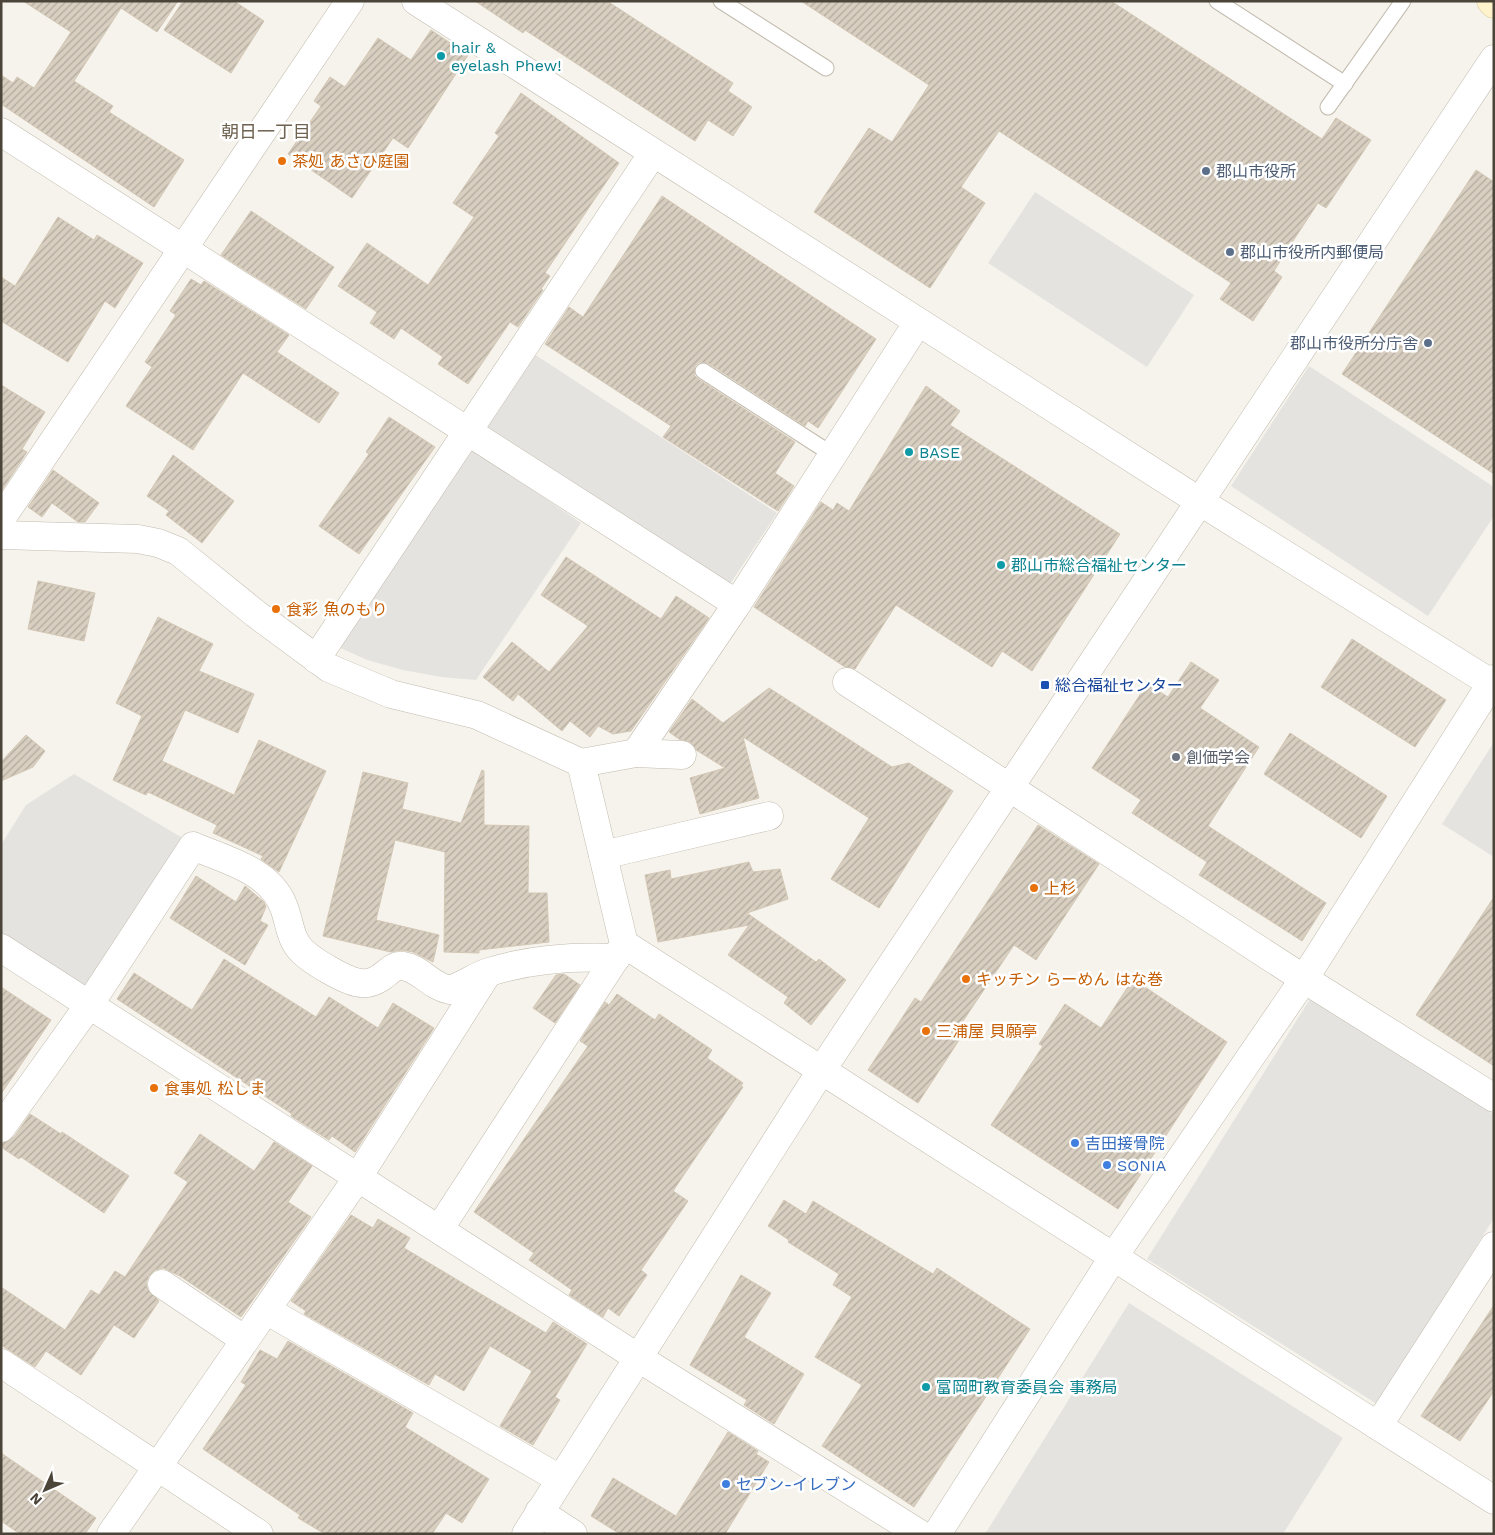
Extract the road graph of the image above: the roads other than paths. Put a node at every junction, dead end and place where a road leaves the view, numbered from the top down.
1 (350, 1) edge
2 (416, 1) edge
3 (721, 1) edge
4 (1217, 1) edge
5 (1403, 1) edge
6 (1494, 59) edge
7 (826, 68) dead end
8 (1345, 84) junction
9 (1328, 107) dead end
10 (1, 132) edge
11 (653, 152) junction
12 (182, 250) junction
13 (918, 322) junction
14 (703, 371) dead end
15 (467, 429) junction
16 (833, 455) junction
17 (1199, 501) junction
18 (1, 519) edge
19 (1, 535) edge
20 (738, 604) junction
21 (316, 659) junction
22 (1492, 681) edge
23 (847, 682) dead end
24 (636, 753) junction
25 (682, 755) dead end
26 (581, 763) junction
27 (1009, 789) junction
28 (769, 816) dead end
29 (603, 855) junction
30 (1, 948) edge
31 (620, 951) junction
32 (488, 972) junction
33 (1304, 979) junction
34 (90, 1004) junction
35 (821, 1072) junction
36 (1494, 1098) edge
37 (1, 1128) edge
38 (358, 1176) junction
39 (440, 1228) junction
40 (1494, 1246) edge
41 (1114, 1256) junction
42 (162, 1284) dead end
43 (266, 1310) junction
44 (245, 1340) junction
45 (637, 1356) junction
46 (1, 1363) edge
47 (1378, 1426) junction
48 (156, 1466) junction
49 (560, 1479) junction
50 (1494, 1500) edge
51 (532, 1523) edge
52 (112, 1534) edge
53 (259, 1534) edge
54 (573, 1534) edge
55 (920, 1534) edge
56 (937, 1534) edge

1 - 12 street
2 - 11 street
3 - 7 lane
4 - 8 lane
5 - 8 lane
6 - 17 street
8 - 9 lane
10 - 12 street
11 - 13 street
11 - 15 street
12 - 15 street
12 - 18 street
13 - 16 street
13 - 17 street
14 - 16 lane
15 - 20 street
15 - 21 street
16 - 20 street
17 - 22 street
17 - 27 street
19 - 21 street
20 - 24 street
21 - 26 street
22 - 33 street
23 - 27 street
24 - 25 street
24 - 26 street
26 - 29 street
27 - 33 street
27 - 35 street
28 - 29 street
29 - 31 street
30 - 34 street
31 - 32 street
31 - 35 street
31 - 39 street
32 - 34 street
32 - 38 street
33 - 36 street
33 - 41 street
34 - 37 street
34 - 38 street
35 - 41 street
35 - 45 street
38 - 39 street
38 - 43 street
39 - 45 street
40 - 47 street
41 - 47 street
41 - 56 street
42 - 44 street
43 - 44 street
43 - 49 street
44 - 48 street
45 - 49 street
45 - 55 street
46 - 48 street
47 - 50 street
48 - 52 street
48 - 53 street
49 - 51 street
51 - 54 street

